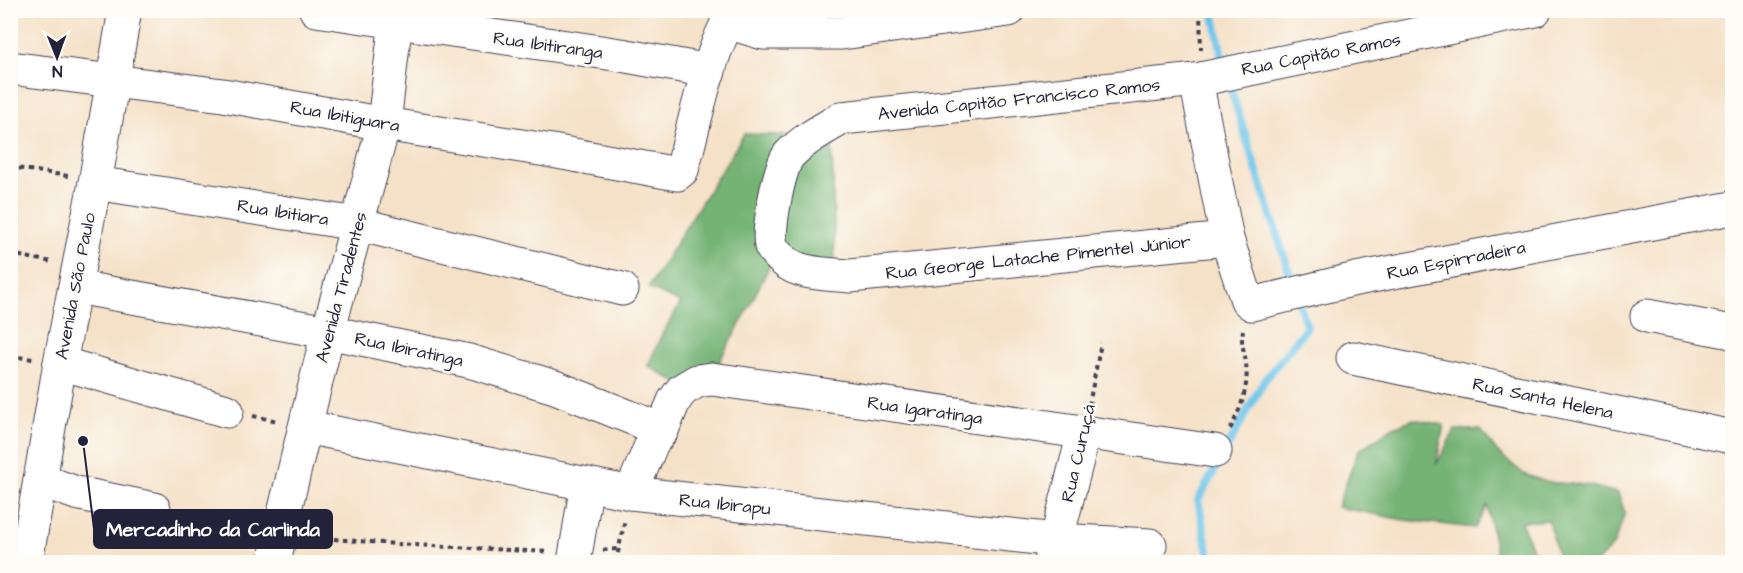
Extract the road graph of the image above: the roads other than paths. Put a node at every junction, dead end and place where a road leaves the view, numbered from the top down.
1 (125, 10) edge
2 (316, 10) edge
3 (1009, 10) edge
4 (1535, 10) edge
5 (731, 16) edge
6 (397, 17) edge
7 (10, 68) edge
8 (709, 71) junction
9 (1217, 75) junction
10 (114, 82) junction
11 (842, 118) joint
12 (384, 124) junction
13 (95, 183) junction
14 (1732, 208) edge
15 (357, 224) junction
16 (1227, 238) junction
17 (76, 287) junction
18 (622, 289) dead end
19 (1647, 316) dead end
20 (328, 332) junction
21 (1732, 332) edge
22 (1353, 358) dead end
23 (60, 363) junction
24 (227, 411) road end
25 (306, 427) junction
26 (662, 430) junction
27 (1084, 432) junction
28 (1732, 437) edge
29 (1215, 451) road end
30 (40, 480) junction
31 (587, 484) junction
32 (631, 493) junction
33 (154, 509) road end
34 (279, 540) edge
35 (1150, 545) dead end
36 (1053, 551) edge
37 (574, 557) edge
38 (26, 562) edge

1 - 10 street, Avenida São Paulo
2 - 6 street, Rua Ibitiranga
3 - 5 street
4 - 9 street, Rua Capitão Ramos
5 - 8 street
6 - 8 street, Rua Ibitiranga
6 - 12 street, Avenida Tiradentes
7 - 10 street, Rua Ibitiguara
8 - 12 street, Rua Ibitiguara
9 - 11 street, Avenida Capitão Francisco Ramos
9 - 16 street
10 - 12 street, Rua Ibitiguara
10 - 13 street, Avenida São Paulo
11 - 16 street, Rua George Latache Pimentel Júnior
12 - 15 street, Avenida Tiradentes
13 - 15 street, Rua Ibitiara
13 - 17 street, Avenida São Paulo
14 - 16 street, Rua Espirradeira
15 - 18 street, Rua Ibitiara
15 - 20 street, Avenida Tiradentes
17 - 20 street, Rua Ibiratinga
17 - 23 street, Avenida São Paulo
19 - 21 street
20 - 25 street, Avenida Tiradentes
20 - 26 street, Rua Ibiratinga
22 - 28 street, Rua Santa Helena
23 - 24 street
23 - 30 street, Avenida São Paulo
25 - 31 street, Rua Ibirapu
25 - 34 street, Avenida Tiradentes
26 - 27 street, Rua Igaratinga
26 - 32 street, Rua Igaratinga
27 - 29 street, Rua Igaratinga
27 - 36 street, Rua Curuçá
30 - 33 street
30 - 38 street, Avenida São Paulo
31 - 32 street, Rua Ibirapu
31 - 37 street
32 - 36 street, Rua Ibirapu
35 - 36 street, Rua Ibirapu

